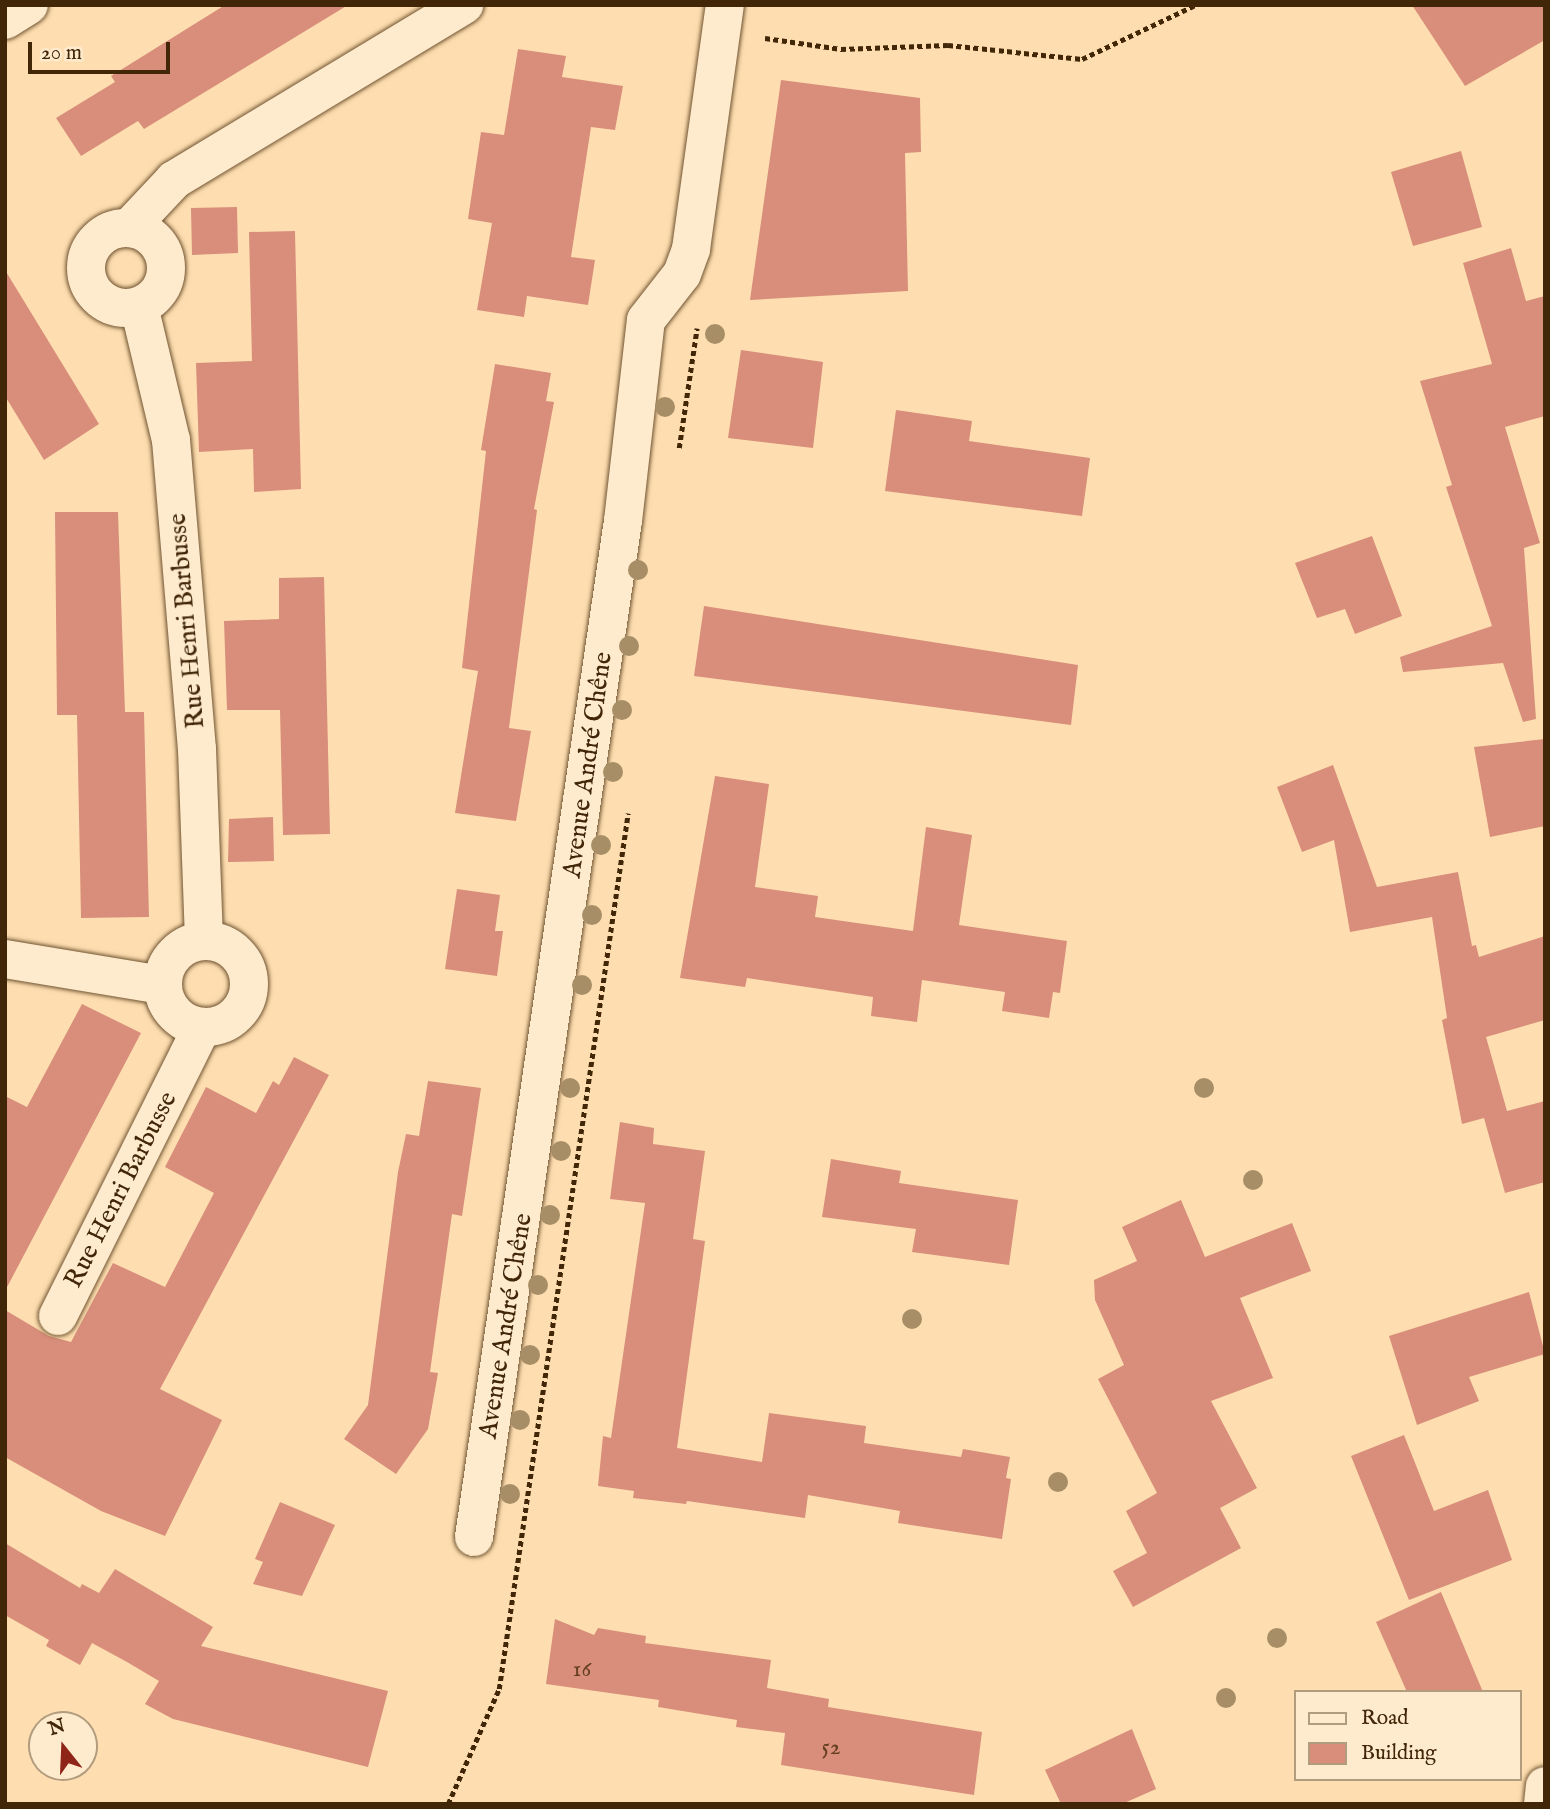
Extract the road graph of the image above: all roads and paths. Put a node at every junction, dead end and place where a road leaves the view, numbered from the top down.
1 (29, 5) edge
2 (464, 5) edge
3 (1195, 5) edge
4 (723, 18) edge
5 (5, 20) edge
6 (130, 228) junction
7 (139, 306) junction
8 (204, 941) junction
9 (5, 959) edge
10 (162, 985) junction
11 (202, 1027) junction
12 (58, 1316) dead end
13 (474, 1537) dead end
14 (1545, 1786) edge
15 (1543, 1804) edge

1 - 5 street
2 - 6 street
3 - 4 path
4 - 13 street, Avenue André Chêne
6 - 7 street
6 - 7 street
7 - 8 street, Rue Henri Barbusse
8 - 10 street
8 - 11 street
9 - 10 street
10 - 11 street
11 - 12 street, Rue Henri Barbusse
14 - 15 street

